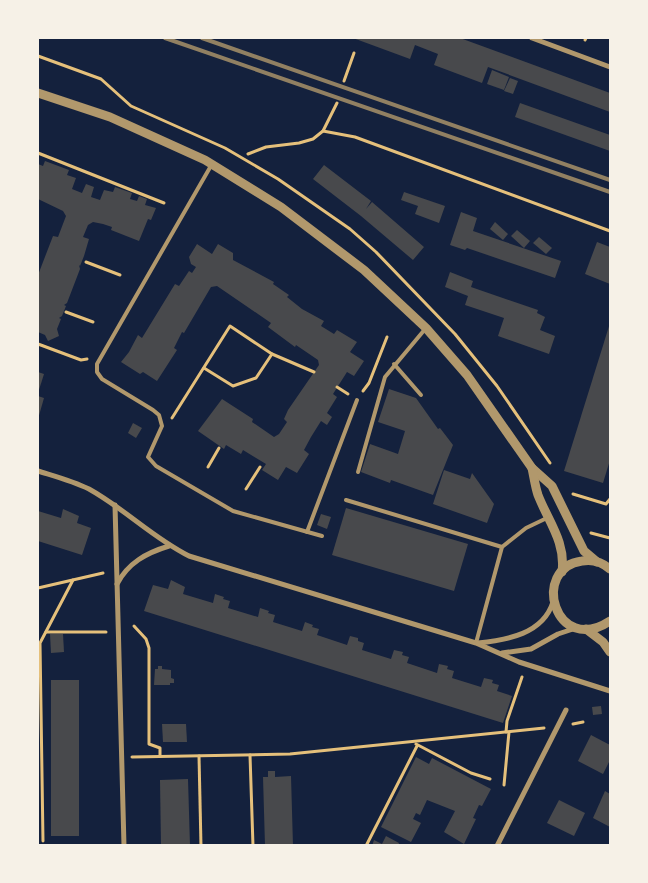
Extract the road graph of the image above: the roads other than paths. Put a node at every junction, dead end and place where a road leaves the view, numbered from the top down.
1 (532, 38) edge
2 (610, 67) edge
3 (38, 92) edge
4 (212, 164) junction
5 (426, 328) junction
6 (394, 364) junction
7 (421, 395) dead end
8 (358, 400) road end
9 (532, 468) junction
10 (38, 471) edge
11 (358, 472) dead end
12 (346, 500) dead end
13 (115, 505) junction
14 (549, 517) junction
15 (307, 532) junction
16 (322, 536) dead end
17 (169, 546) junction
18 (502, 547) junction
19 (610, 558) edge
20 (597, 562) junction
21 (610, 569) edge
22 (562, 572) junction
23 (117, 585) junction
24 (553, 602) junction
25 (610, 621) edge
26 (582, 629) junction
27 (476, 643) junction
28 (610, 652) edge
29 (502, 653) junction
30 (610, 691) edge
31 (566, 710) dead end
32 (124, 846) edge
33 (497, 846) edge

1 - 2 street
3 - 4 street
4 - 5 street
4 - 15 lane
5 - 6 lane
5 - 9 street
6 - 7 lane
6 - 11 lane
8 - 15 lane
9 - 14 street
9 - 20 street
10 - 13 street
12 - 18 lane
13 - 17 street
13 - 23 street
14 - 18 lane
14 - 22 street
15 - 16 lane
17 - 23 street
17 - 27 street
18 - 27 lane
19 - 20 street
20 - 21 street
20 - 22 street
22 - 24 street
23 - 32 street
24 - 26 street
24 - 27 street
25 - 26 street
26 - 28 street
26 - 29 street
27 - 29 street
29 - 30 street
31 - 33 street

